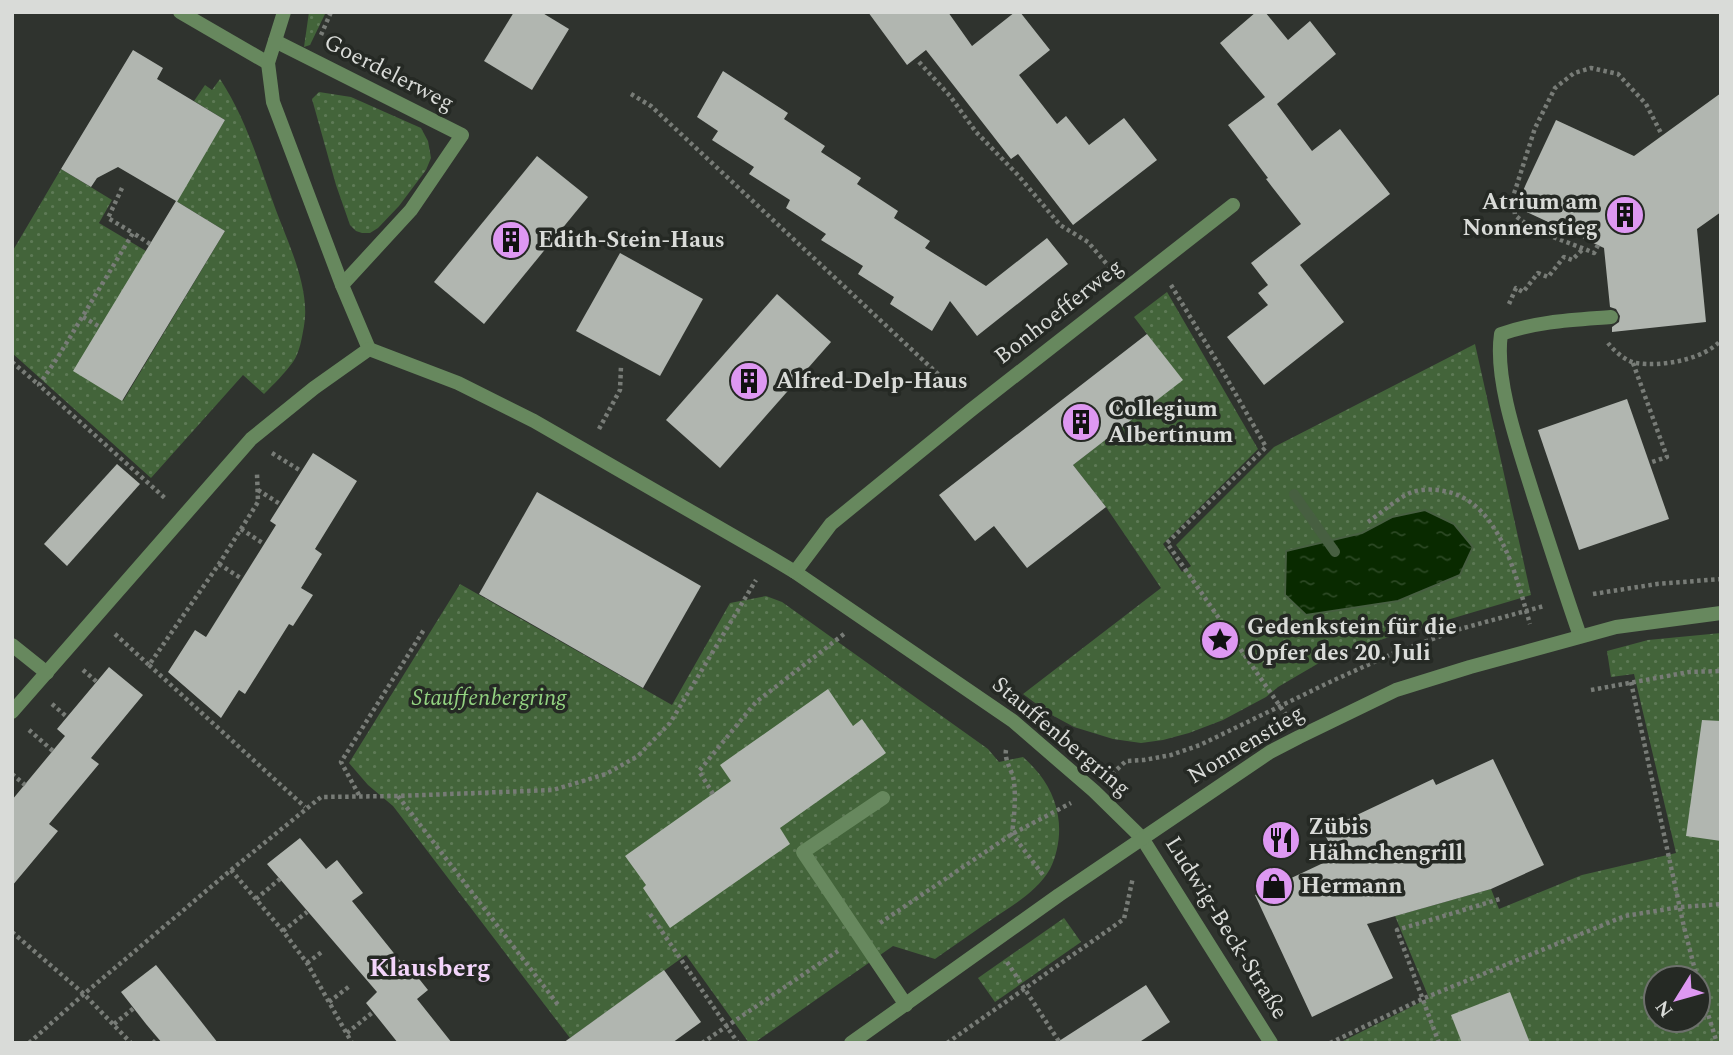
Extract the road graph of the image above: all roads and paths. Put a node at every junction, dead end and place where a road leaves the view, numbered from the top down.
1 (180, 12) edge
2 (284, 12) edge
3 (275, 41) junction
4 (919, 62) dead end
5 (268, 63) junction
6 (631, 94) dead end
7 (1662, 135) dead end
8 (122, 188) dead end
9 (1233, 205) dead end
10 (133, 233) junction
11 (150, 244) dead end
12 (1598, 245) dead end
13 (1584, 248) junction
14 (342, 285) junction
15 (1172, 286) dead end
16 (1127, 288) junction
17 (1510, 301) dead end
18 (83, 317) junction
19 (1611, 317) dead end
20 (1594, 318) junction
21 (100, 327) dead end
22 (1721, 340) edge
23 (369, 349) junction
24 (12, 362) edge
25 (1633, 363) junction
26 (621, 366) dead end
27 (39, 385) junction
28 (971, 410) junction
29 (587, 452) junction
30 (1649, 463) dead end
31 (266, 465) dead end
32 (152, 487) dead end
33 (257, 490) junction
34 (280, 505) dead end
35 (1368, 522) dead end
36 (241, 529) junction
37 (264, 544) dead end
38 (771, 557) junction
39 (219, 564) junction
40 (795, 572) junction
41 (242, 579) dead end
42 (1721, 579) edge
43 (1522, 597) dead end
44 (1567, 599) junction
45 (1721, 613) edge
46 (96, 617) junction
47 (864, 619) junction
48 (425, 628) dead end
49 (1580, 636) junction
50 (12, 645) edge
51 (149, 666) junction
52 (1721, 671) edge
53 (47, 673) junction
54 (1631, 681) junction
55 (1591, 690) dead end
56 (1273, 695) dead end
57 (12, 712) edge
58 (1013, 721) junction
59 (23, 725) dead end
60 (53, 751) dead end
61 (12, 774) edge
62 (26, 785) dead end
63 (1094, 790) junction
64 (713, 794) dead end
65 (359, 795) junction
66 (398, 796) junction
67 (883, 798) dead end
68 (305, 807) junction
69 (1012, 834) junction
70 (1143, 838) junction
71 (231, 870) junction
72 (280, 879) dead end
73 (1059, 895) junction
74 (256, 899) junction
75 (1500, 899) dead end
76 (1721, 904) edge
77 (1680, 907) junction
78 (307, 912) dead end
79 (650, 914) dead end
80 (284, 931) junction
81 (12, 932) edge
82 (860, 936) junction
83 (323, 951) dead end
84 (307, 963) junction
85 (1694, 964) edge
86 (351, 985) dead end
87 (1024, 988) junction
88 (83, 994) junction
89 (1422, 999) junction
90 (329, 1002) junction
91 (906, 1005) junction
92 (559, 1006) dead end
93 (134, 1008) dead end
94 (373, 1012) dead end
95 (1712, 1023) edge
96 (114, 1024) junction
97 (727, 1026) junction
98 (347, 1033) junction
99 (158, 1038) dead end
100 (1718, 1041) edge
101 (29, 1043) edge
102 (131, 1043) edge
103 (153, 1043) edge
104 (352, 1043) edge
105 (702, 1043) edge
106 (738, 1043) edge
107 (851, 1043) edge
108 (947, 1043) edge
109 (1060, 1043) edge
110 (1271, 1043) edge
111 (1330, 1043) edge
112 (1439, 1043) edge

1 - 5 street
2 - 3 street
3 - 5 street
3 - 14 street, Goerdelerweg
4 - 16 path
5 - 14 street
6 - 28 path
7 - 13 path
8 - 10 path
9 - 16 street, Bonhoefferweg
10 - 11 path
10 - 18 path
12 - 13 path
13 - 17 path
14 - 23 street
15 - 56 path
16 - 28 street, Bonhoefferweg
18 - 21 path
18 - 27 path
19 - 20 street
20 - 25 path
20 - 44 street
22 - 25 path
23 - 29 street, Stauffenbergring
23 - 46 street
24 - 27 path
25 - 30 path
26 - 29 path
27 - 32 path
28 - 40 street, Bonhoefferweg
29 - 38 street, Stauffenbergring
31 - 33 path
33 - 34 path
33 - 36 path
35 - 43 path
36 - 37 path
36 - 39 path
38 - 40 street, Stauffenbergring
38 - 66 path
39 - 41 path
39 - 51 path
40 - 47 street, Stauffenbergring
42 - 44 path
44 - 49 street
44 - 63 path
45 - 49 street, Nonnenstieg
46 - 51 path
46 - 53 street
47 - 58 street, Stauffenbergring
47 - 64 path
48 - 65 path
49 - 70 street, Nonnenstieg
50 - 53 street
51 - 68 path
52 - 54 path
53 - 57 street
54 - 55 path
54 - 77 path
58 - 63 street, Stauffenbergring
58 - 69 path
59 - 60 path
61 - 62 path
63 - 69 path
63 - 70 street, Stauffenbergring
65 - 66 path
65 - 68 path
66 - 92 path
67 - 82 street
68 - 71 path
69 - 73 path
69 - 82 path
70 - 73 street, Nonnenstieg
70 - 87 path
70 - 110 street, Ludwig-Beck-Straße
71 - 74 path
71 - 88 path
72 - 74 path
73 - 91 street, Nonnenstieg
74 - 80 path
75 - 89 path
76 - 77 path
77 - 85 path
77 - 89 path
78 - 80 path
79 - 97 path
80 - 84 path
81 - 88 path
82 - 91 street
82 - 97 path
83 - 84 path
84 - 90 path
86 - 90 path
87 - 108 path
87 - 109 path
88 - 96 path
88 - 101 path
89 - 111 path
89 - 112 path
90 - 98 path
91 - 107 street, Nonnenstieg
93 - 96 path
94 - 98 path
95 - 100 path
96 - 102 path
97 - 105 path
97 - 106 path
98 - 104 path
99 - 103 path

